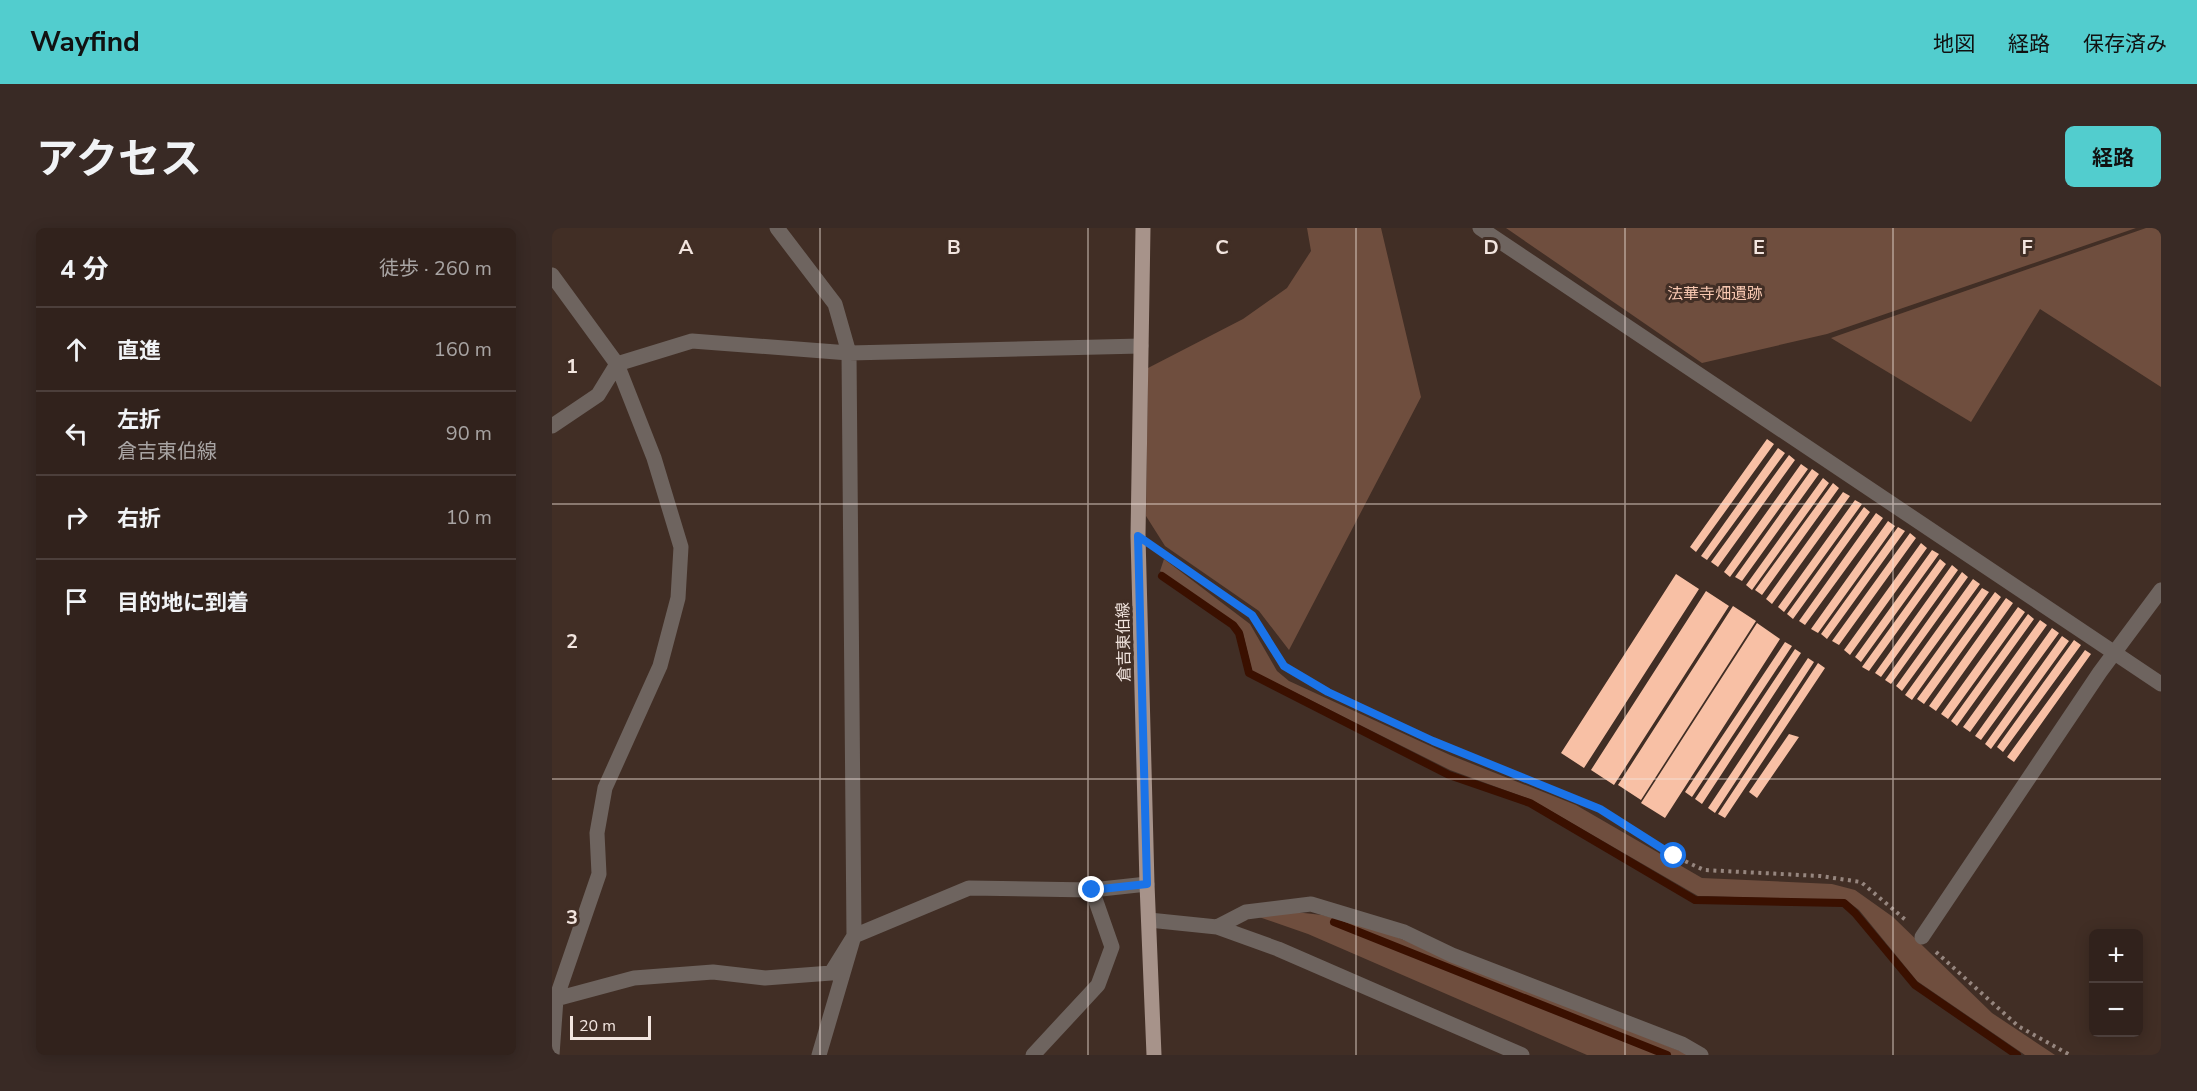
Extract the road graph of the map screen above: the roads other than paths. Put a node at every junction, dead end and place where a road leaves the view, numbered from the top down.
1 (777, 228) edge
2 (1143, 228) edge
3 (1480, 228) edge
4 (552, 275) edge
5 (1140, 346) junction
6 (849, 353) junction
7 (617, 364) junction
8 (552, 426) edge
9 (2161, 590) edge
10 (2117, 653) junction
11 (2161, 684) edge
12 (1147, 884) junction
13 (1092, 890) junction
14 (1149, 920) junction
15 (1217, 927) junction
16 (854, 936) junction
17 (1922, 937) road end
18 (554, 999) edge
19 (552, 1055) edge
20 (819, 1055) edge
21 (1033, 1055) edge
22 (1154, 1055) edge
23 (1522, 1055) edge
24 (1701, 1055) edge

1 - 6 street
2 - 5 main road, 倉吉東伯線
3 - 10 street
4 - 7 street
5 - 6 street
5 - 12 main road, 倉吉東伯線
6 - 7 street
6 - 16 street
7 - 8 street
7 - 18 street
9 - 10 street
10 - 11 street
10 - 17 street
12 - 13 street
12 - 14 main road, 倉吉東伯線
13 - 16 street
13 - 21 street
14 - 15 street
14 - 22 main road, 倉吉東伯線
15 - 23 street
15 - 24 street
16 - 18 street
16 - 20 street
18 - 19 street

